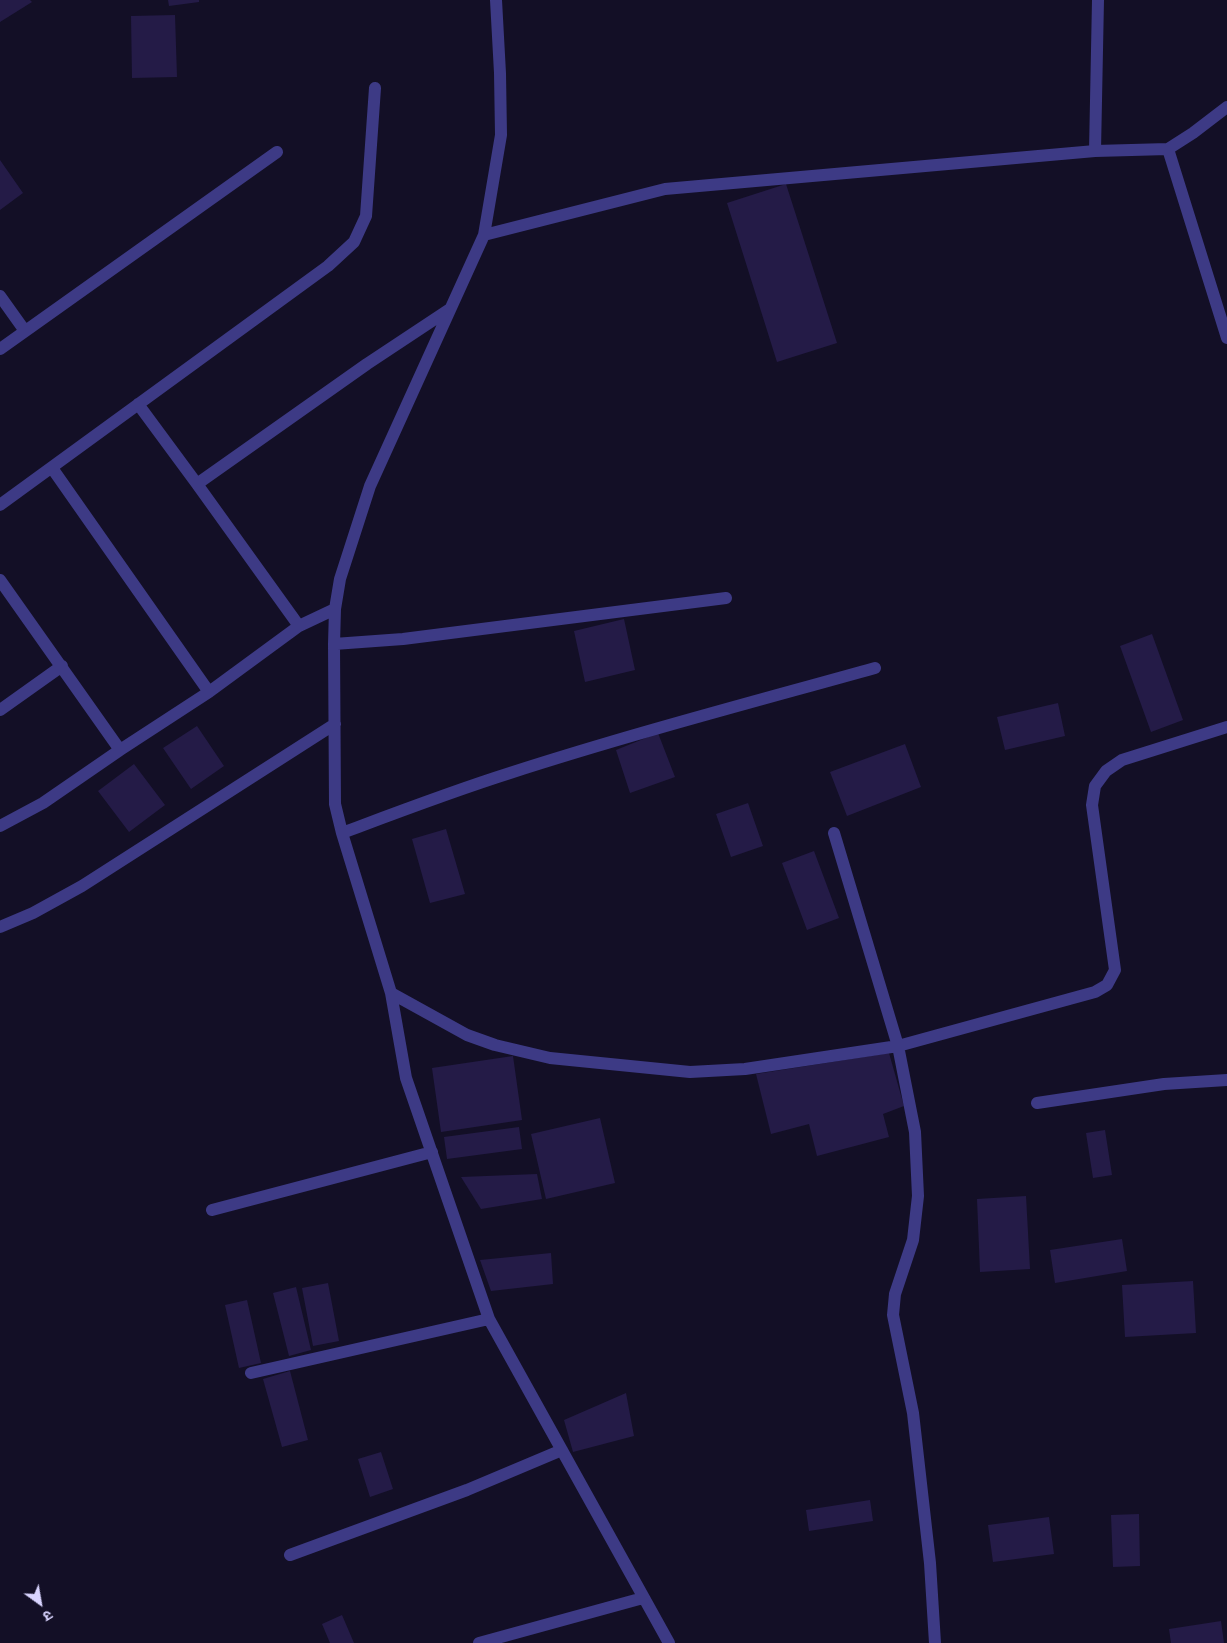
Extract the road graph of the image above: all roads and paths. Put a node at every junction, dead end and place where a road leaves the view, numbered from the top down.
1 (496, 0) edge
2 (1098, 0) edge
3 (375, 88) dead end
4 (1227, 107) edge
5 (1168, 149) junction
6 (1095, 150) junction
7 (277, 152) dead end
8 (484, 235) junction
9 (0, 296) edge
10 (450, 308) junction
11 (25, 331) junction
12 (1227, 338) edge
13 (0, 350) edge
14 (138, 404) junction
15 (52, 468) junction
16 (197, 484) junction
17 (0, 505) edge
18 (0, 580) edge
19 (726, 598) dead end
20 (335, 609) junction
21 (298, 626) junction
22 (334, 644) junction
23 (62, 666) junction
24 (875, 668) dead end
25 (209, 692) junction
26 (0, 710) edge
27 (335, 724) junction
28 (1227, 727) edge
29 (120, 750) junction
30 (0, 826) edge
31 (342, 833) junction
32 (834, 834) dead end
33 (0, 927) edge
34 (391, 993) junction
35 (898, 1046) junction
36 (1227, 1080) edge
37 (1037, 1103) dead end
38 (432, 1152) junction
39 (212, 1210) dead end
40 (489, 1319) junction
41 (251, 1373) dead end
42 (562, 1450) junction
43 (290, 1555) dead end
44 (643, 1598) junction
45 (479, 1643) edge
46 (669, 1643) edge
47 (935, 1643) edge

1 - 8 street
2 - 6 street
3 - 14 street
4 - 5 street
5 - 6 street
5 - 12 street
6 - 8 street
7 - 11 street
8 - 10 street
9 - 11 street
10 - 16 street
10 - 20 street
11 - 13 street
14 - 15 street
14 - 16 street
15 - 17 street
15 - 25 street
16 - 21 street
18 - 23 street
19 - 22 street
20 - 21 street
20 - 22 street
21 - 25 street
22 - 27 street
23 - 26 street
23 - 29 street
24 - 31 street
25 - 29 street
27 - 31 street
27 - 33 street
28 - 35 street
29 - 30 street
31 - 34 street
32 - 35 street
34 - 35 street
34 - 38 street
35 - 47 street
36 - 37 street
38 - 39 street
38 - 40 street
40 - 41 street
40 - 42 street
42 - 43 street
42 - 44 street
44 - 45 street
44 - 46 street

